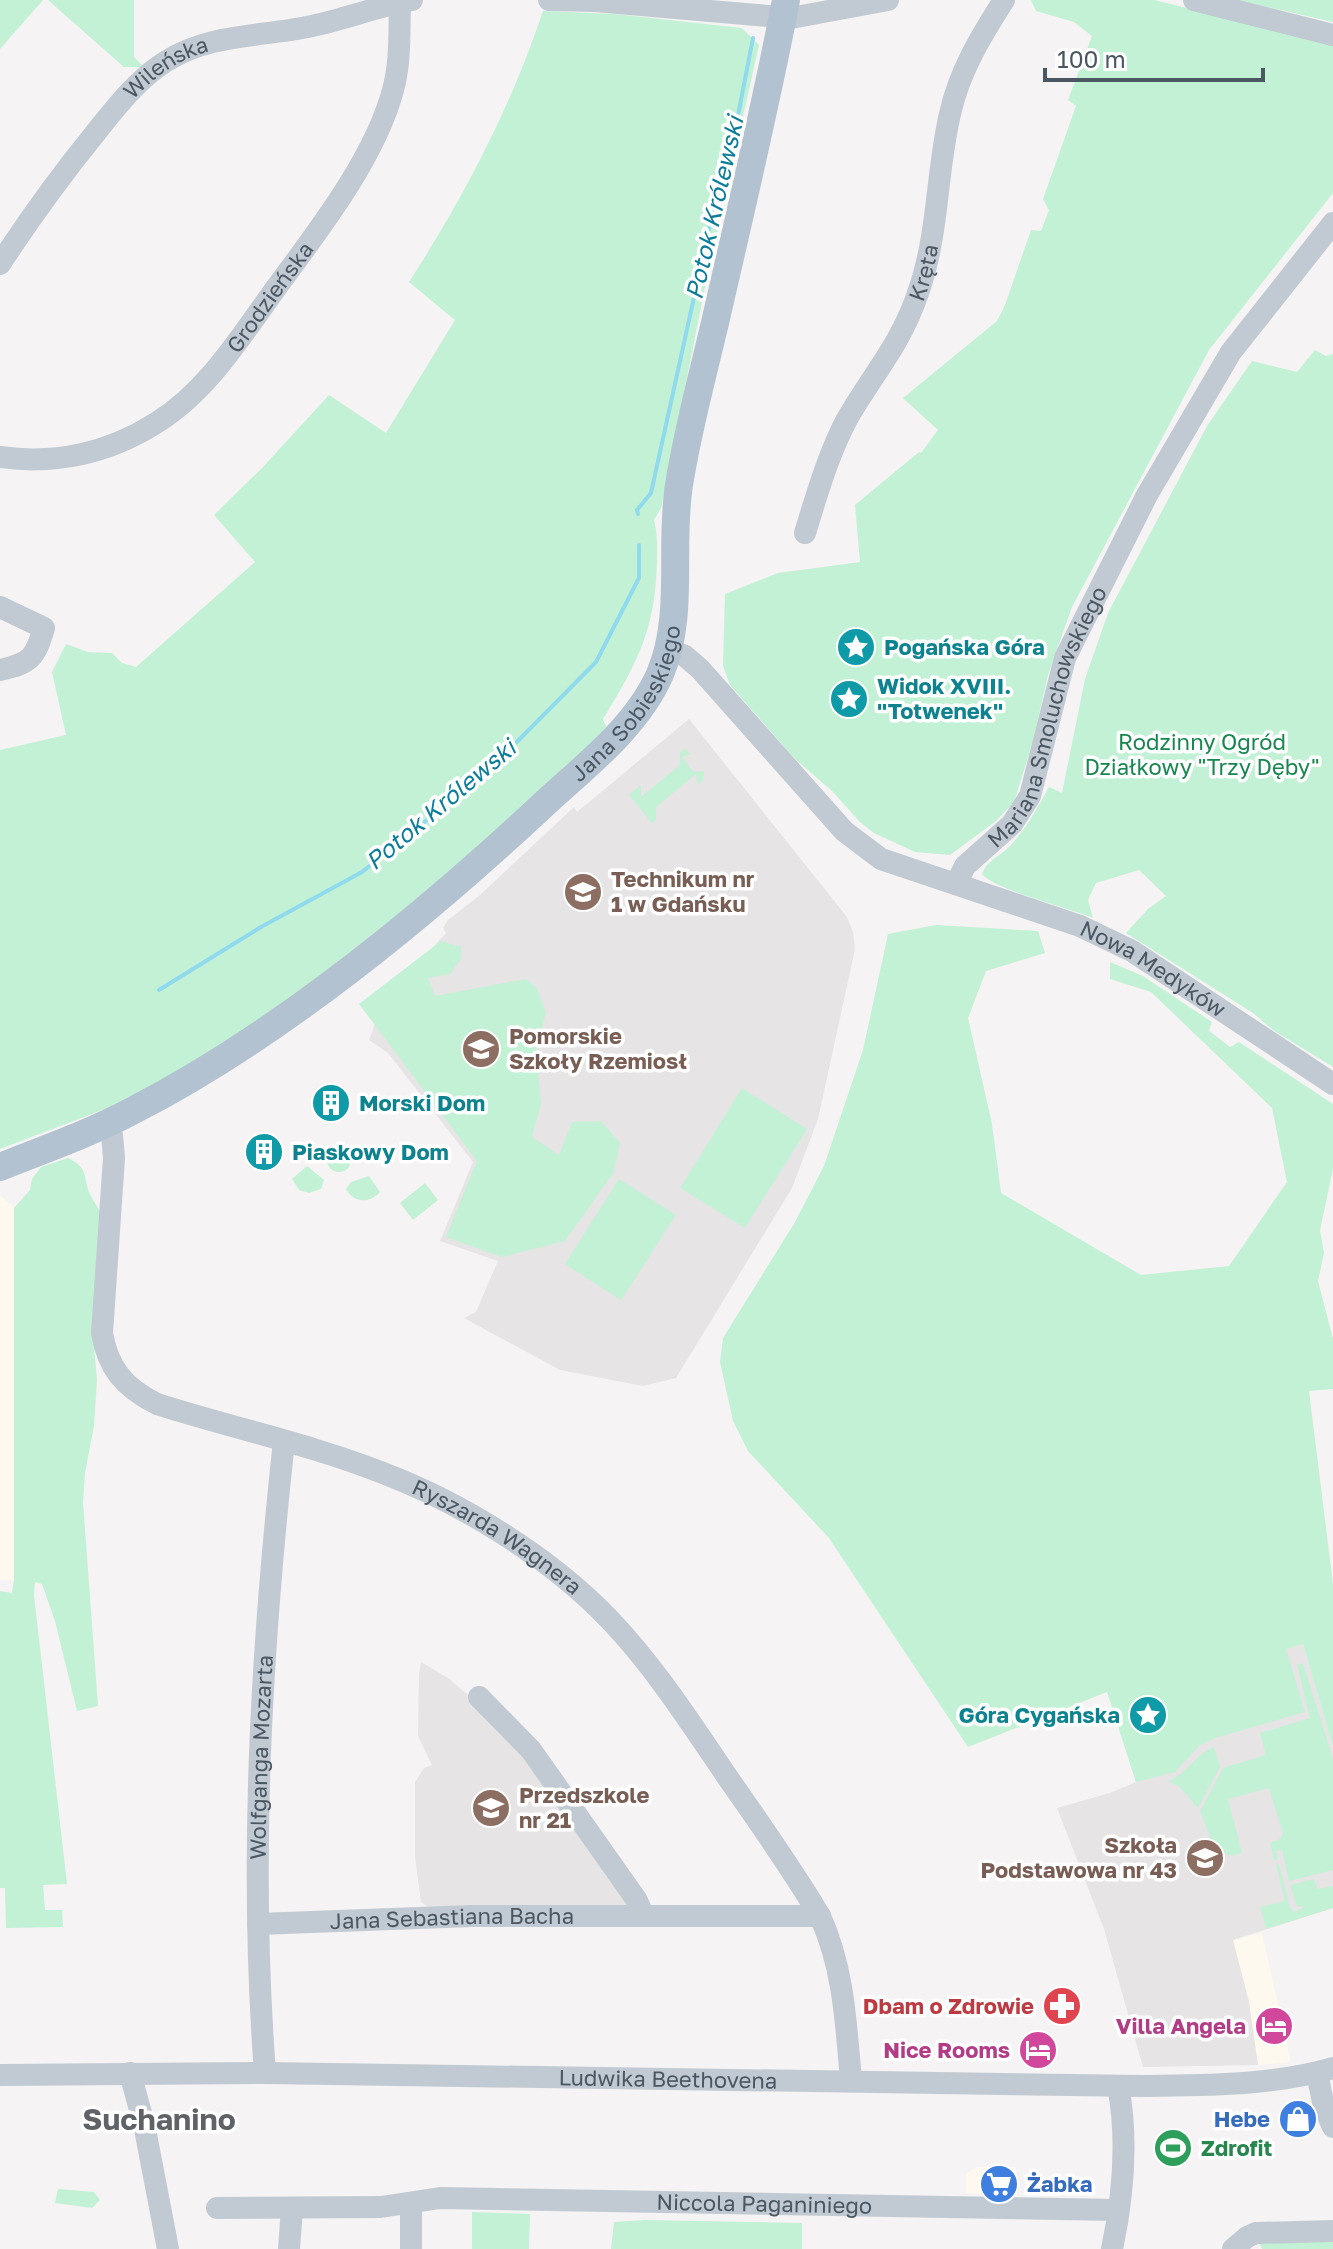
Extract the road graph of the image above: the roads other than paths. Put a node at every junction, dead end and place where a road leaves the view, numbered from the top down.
1 (549, 0) edge
2 (888, 0) edge
3 (1004, 0) edge
4 (1194, 0) edge
5 (404, 1) edge
6 (784, 9) edge
7 (1333, 35) edge
8 (1333, 223) edge
9 (0, 264) edge
10 (0, 457) edge
11 (805, 533) dead end
12 (0, 607) edge
13 (668, 649) junction
14 (0, 670) edge
15 (956, 884) junction
16 (1333, 1084) edge
17 (107, 1124) junction
18 (0, 1167) edge
19 (284, 1441) junction
20 (479, 1697) dead end
21 (644, 1916) junction
22 (820, 1916) junction
23 (258, 1924) junction
24 (1325, 2071) edge
25 (130, 2073) junction
26 (265, 2073) junction
27 (0, 2075) edge
28 (851, 2081) junction
29 (1118, 2086) junction
30 (1333, 2127) edge
31 (411, 2203) junction
32 (217, 2208) dead end
33 (292, 2208) junction
34 (1118, 2210) junction
35 (1333, 2231) edge
36 (168, 2249) edge
37 (289, 2249) edge
38 (411, 2249) edge
39 (1112, 2249) edge
40 (1233, 2249) edge

1 - 6 street
2 - 6 street
3 - 11 street, Kręta
4 - 7 street
5 - 9 street, Wileńska
5 - 10 street, Grodzieńska
6 - 13 main road, Jana Sobieskiego
8 - 15 street, Mariana Smoluchowskiego
12 - 14 street
13 - 15 street
13 - 17 main road, Jana Sobieskiego
15 - 16 street, Nowa Medyków
17 - 18 main road, Jana Sobieskiego
17 - 19 street, Ryszarda Wagnera
19 - 22 street, Ryszarda Wagnera
19 - 23 street, Wolfganga Mozarta
20 - 21 street
21 - 22 street, Jana Sebastiana Bacha
21 - 23 street, Jana Sebastiana Bacha
22 - 28 street, Ryszarda Wagnera
23 - 26 street, Wolfganga Mozarta
24 - 29 street, Ludwika Beethovena
24 - 30 street
25 - 26 street, Ludwika Beethovena
25 - 27 street, Ludwika Beethovena
25 - 36 street
26 - 28 street, Ludwika Beethovena
28 - 29 street, Ludwika Beethovena
29 - 34 street
31 - 33 street, Niccola Paganiniego
31 - 34 street, Niccola Paganiniego
31 - 38 street
32 - 33 street, Niccola Paganiniego
33 - 37 street
34 - 39 street
35 - 40 street

